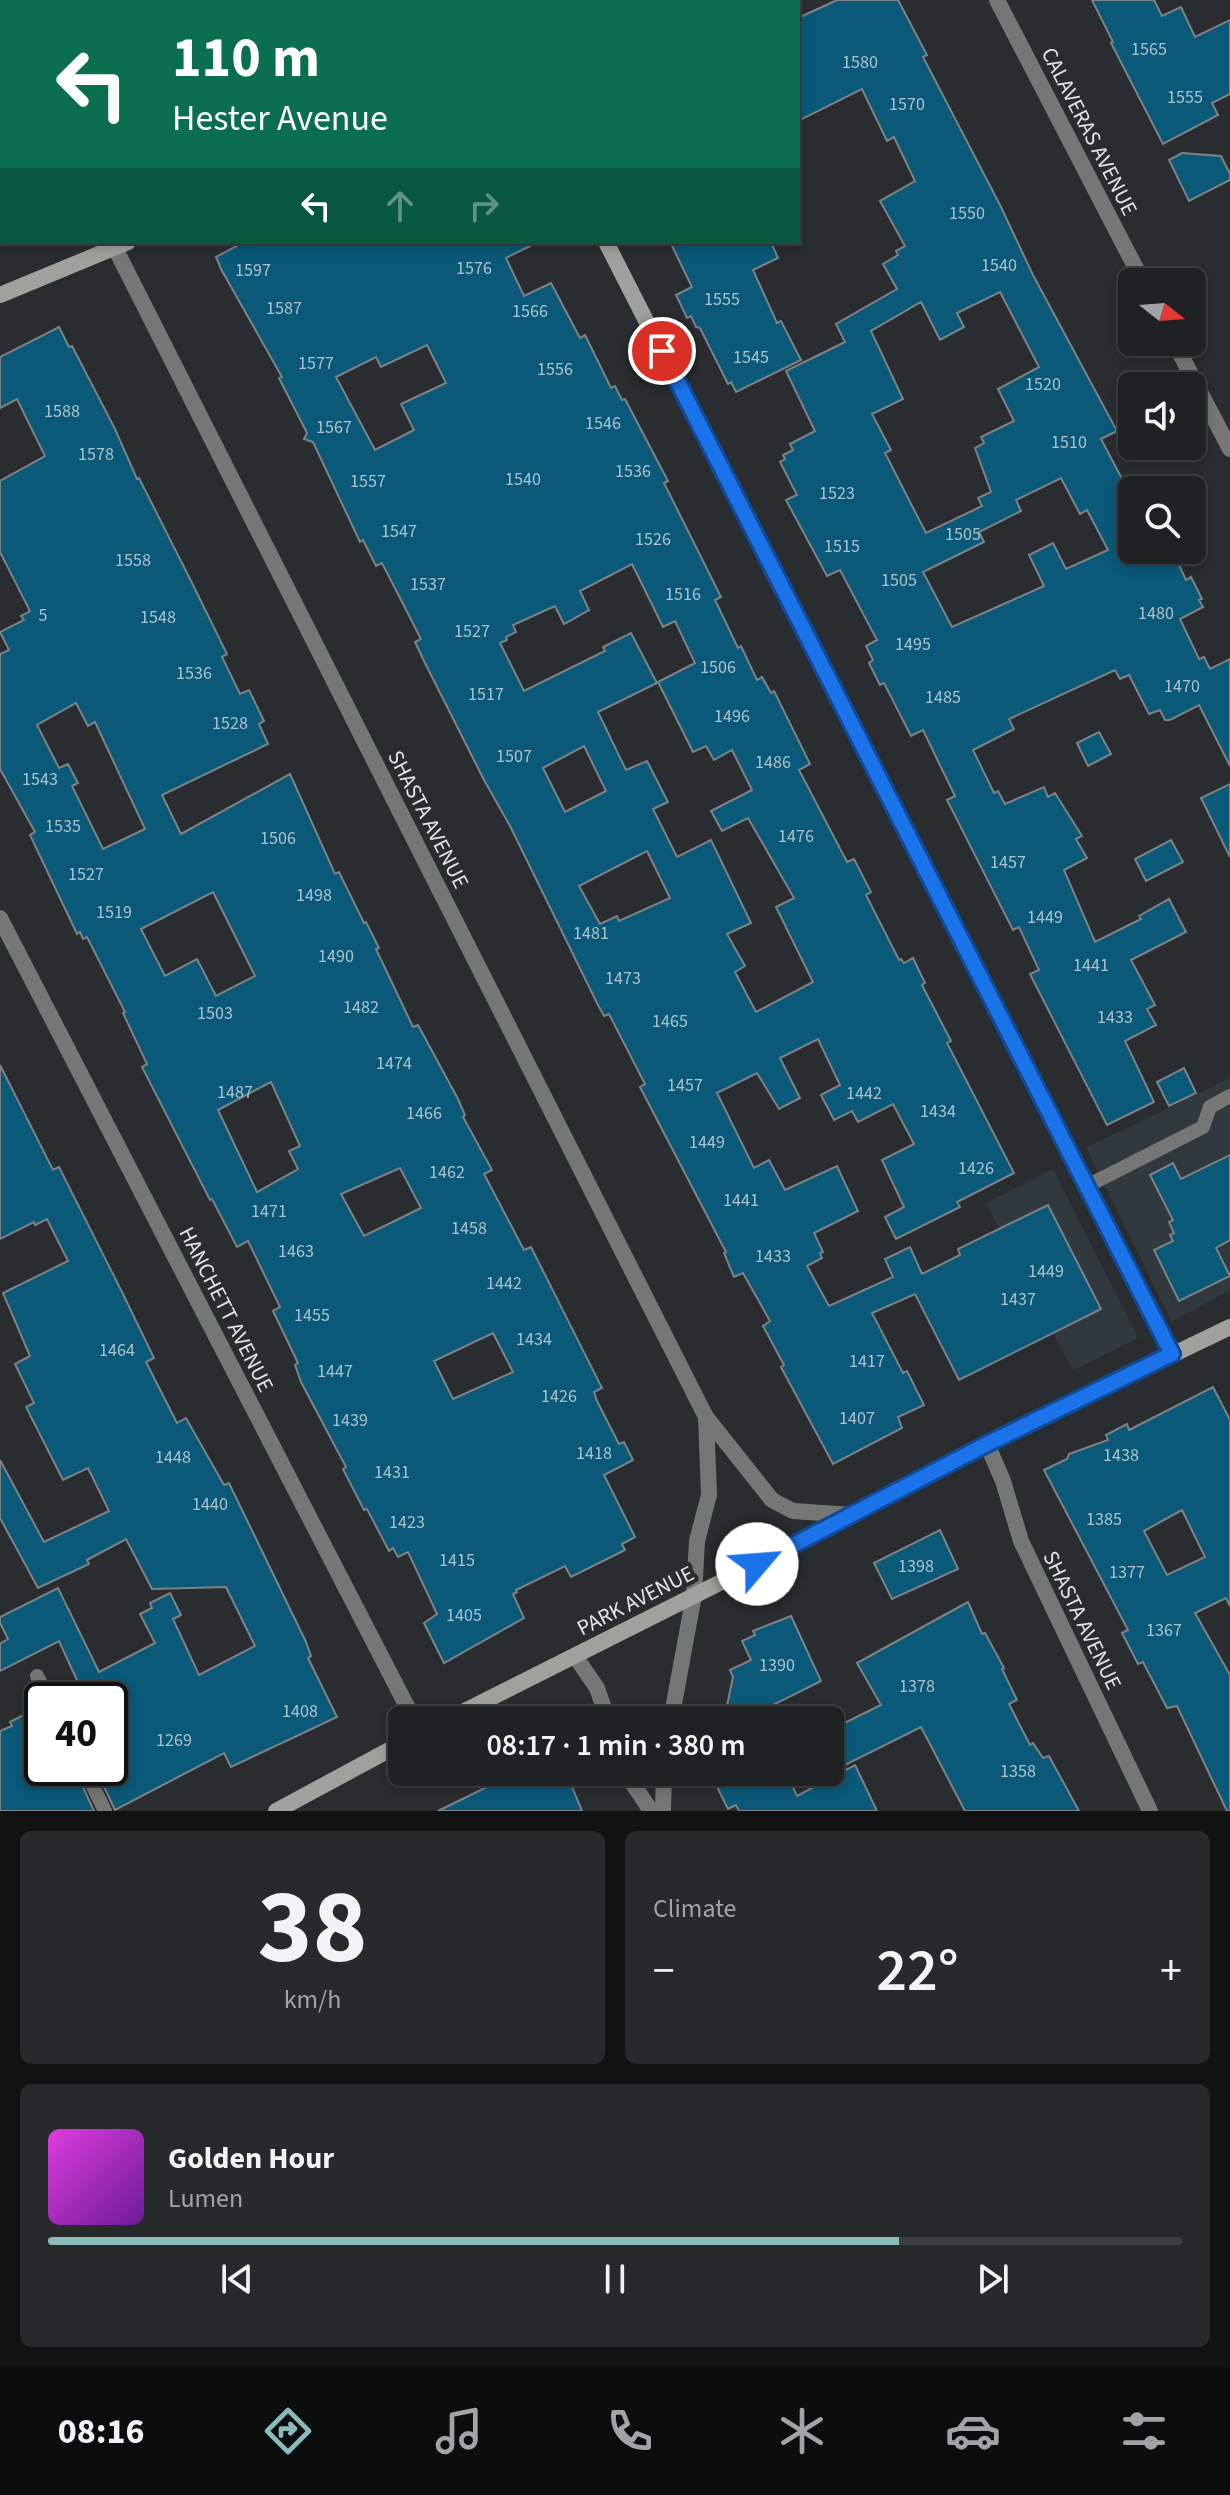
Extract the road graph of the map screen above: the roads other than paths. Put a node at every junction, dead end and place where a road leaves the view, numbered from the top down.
1 (997, 0) edge
2 (118, 244) edge
3 (607, 244) edge
4 (1136, 268) edge
5 (0, 295) edge
6 (1181, 356) edge
7 (1230, 449) edge
8 (0, 918) edge
9 (1230, 1096) edge
10 (1087, 1186) junction
11 (1230, 1327) edge
12 (1172, 1354) junction
13 (706, 1417) junction
14 (987, 1444) junction
15 (852, 1515) junction
16 (694, 1595) junction
17 (575, 1656) junction
18 (37, 1676) dead end
19 (40, 1682) edge
20 (407, 1706) edge
21 (475, 1706) edge
22 (603, 1706) edge
23 (674, 1706) edge
24 (388, 1751) edge
25 (93, 1786) edge
26 (634, 1786) edge
27 (664, 1786) edge
28 (105, 1811) edge
29 (276, 1811) edge
30 (651, 1811) edge
31 (663, 1811) edge
32 (1150, 1811) edge

1 - 4 street, CALAVERAS AVENUE
2 - 5 street
2 - 13 street, SHASTA AVENUE
3 - 10 street
6 - 7 street
8 - 20 street, HANCHETT AVENUE
9 - 10 lane
10 - 12 street
11 - 12 street, PARK AVENUE
12 - 14 street, PARK AVENUE
13 - 15 street, SHASTA AVENUE
13 - 16 street, SHASTA AVENUE
14 - 15 street, PARK AVENUE
14 - 32 street, SHASTA AVENUE
15 - 16 street, PARK AVENUE
16 - 17 street, PARK AVENUE
16 - 23 street
17 - 21 street, PARK AVENUE
17 - 22 street
18 - 19 lane
24 - 29 street
25 - 28 lane
26 - 30 street
27 - 31 street

